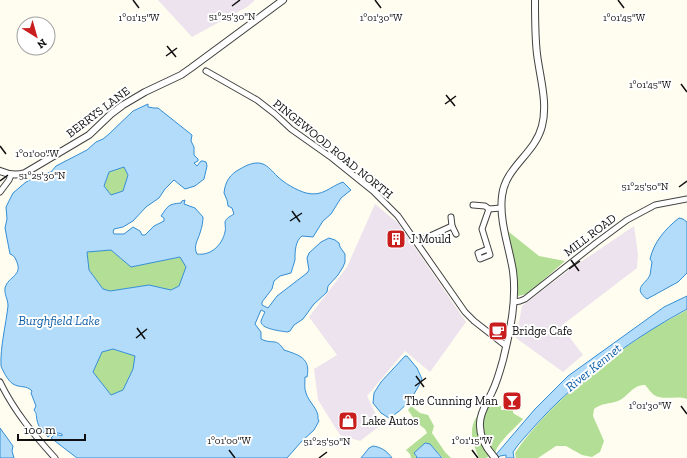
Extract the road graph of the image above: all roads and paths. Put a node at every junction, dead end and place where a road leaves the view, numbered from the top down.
1 (283, 0) edge
2 (535, 0) edge
3 (209, 72) dead end
4 (0, 171) edge
5 (11, 175) junction
6 (0, 192) edge
7 (687, 198) edge
8 (472, 206) dead end
9 (501, 208) junction
10 (489, 209) junction
11 (451, 217) dead end
12 (452, 226) junction
13 (456, 234) dead end
14 (417, 242) junction
15 (488, 249) dead end
16 (514, 302) junction
17 (506, 346) junction
18 (0, 382) edge
19 (55, 458) edge
20 (495, 458) edge

1 - 5 street, BERRYS LANE
2 - 9 street
3 - 14 street, PINGEWOOD ROAD NORTH
4 - 5 street
5 - 6 street
7 - 16 street, MILL ROAD
8 - 10 street
9 - 10 street
9 - 16 street
10 - 15 street
11 - 12 street
12 - 13 street
12 - 14 street
14 - 17 street, PINGEWOOD ROAD NORTH
16 - 17 street
17 - 20 street
18 - 19 street

